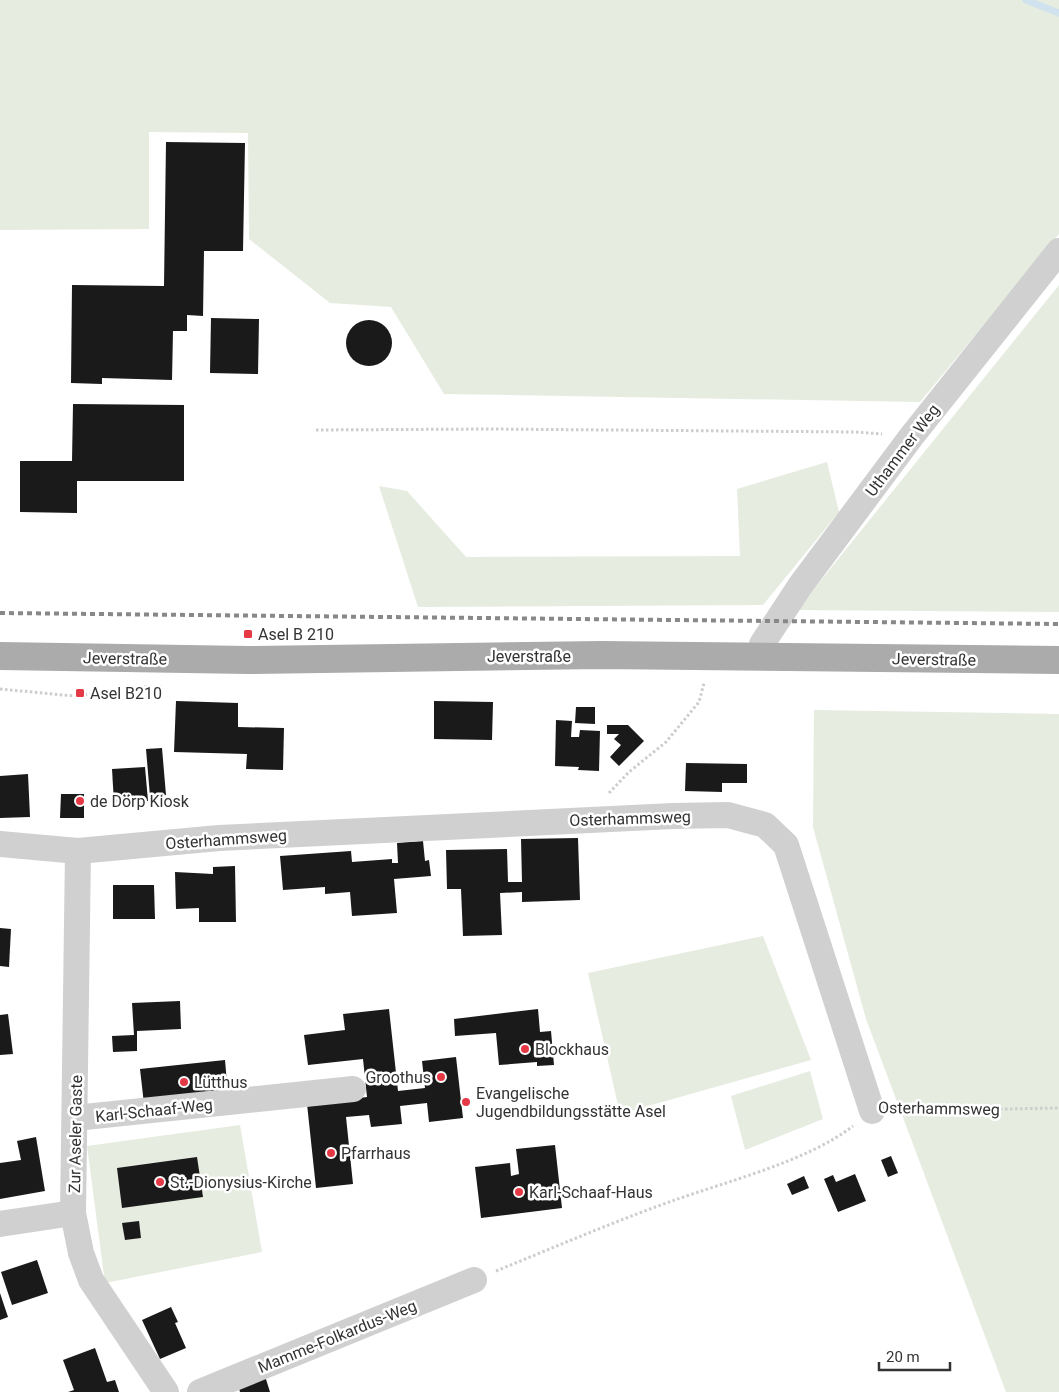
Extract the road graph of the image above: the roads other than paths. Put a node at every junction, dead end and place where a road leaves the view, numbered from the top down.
1 (1059, 251) edge
2 (0, 656) edge
3 (761, 657) junction
4 (1059, 660) edge
5 (0, 844) edge
6 (78, 851) junction
7 (353, 1089) dead end
8 (872, 1111) road end
9 (75, 1118) junction
10 (73, 1212) junction
11 (0, 1224) edge
12 (474, 1280) road end
13 (166, 1392) edge
14 (200, 1392) edge

1 - 3 street, Uthammer Weg
2 - 3 main road, Jeverstraße
3 - 4 main road, Jeverstraße
5 - 6 street, Osterhammsweg
6 - 8 street, Osterhammsweg
6 - 9 street, Zur Aseler Gaste
7 - 9 street, Karl-Schaaf-Weg
9 - 10 street, Zur Aseler Gaste
10 - 11 street
10 - 13 street, Zur Aseler Gaste
12 - 14 street, Mamme-Folkardus-Weg

